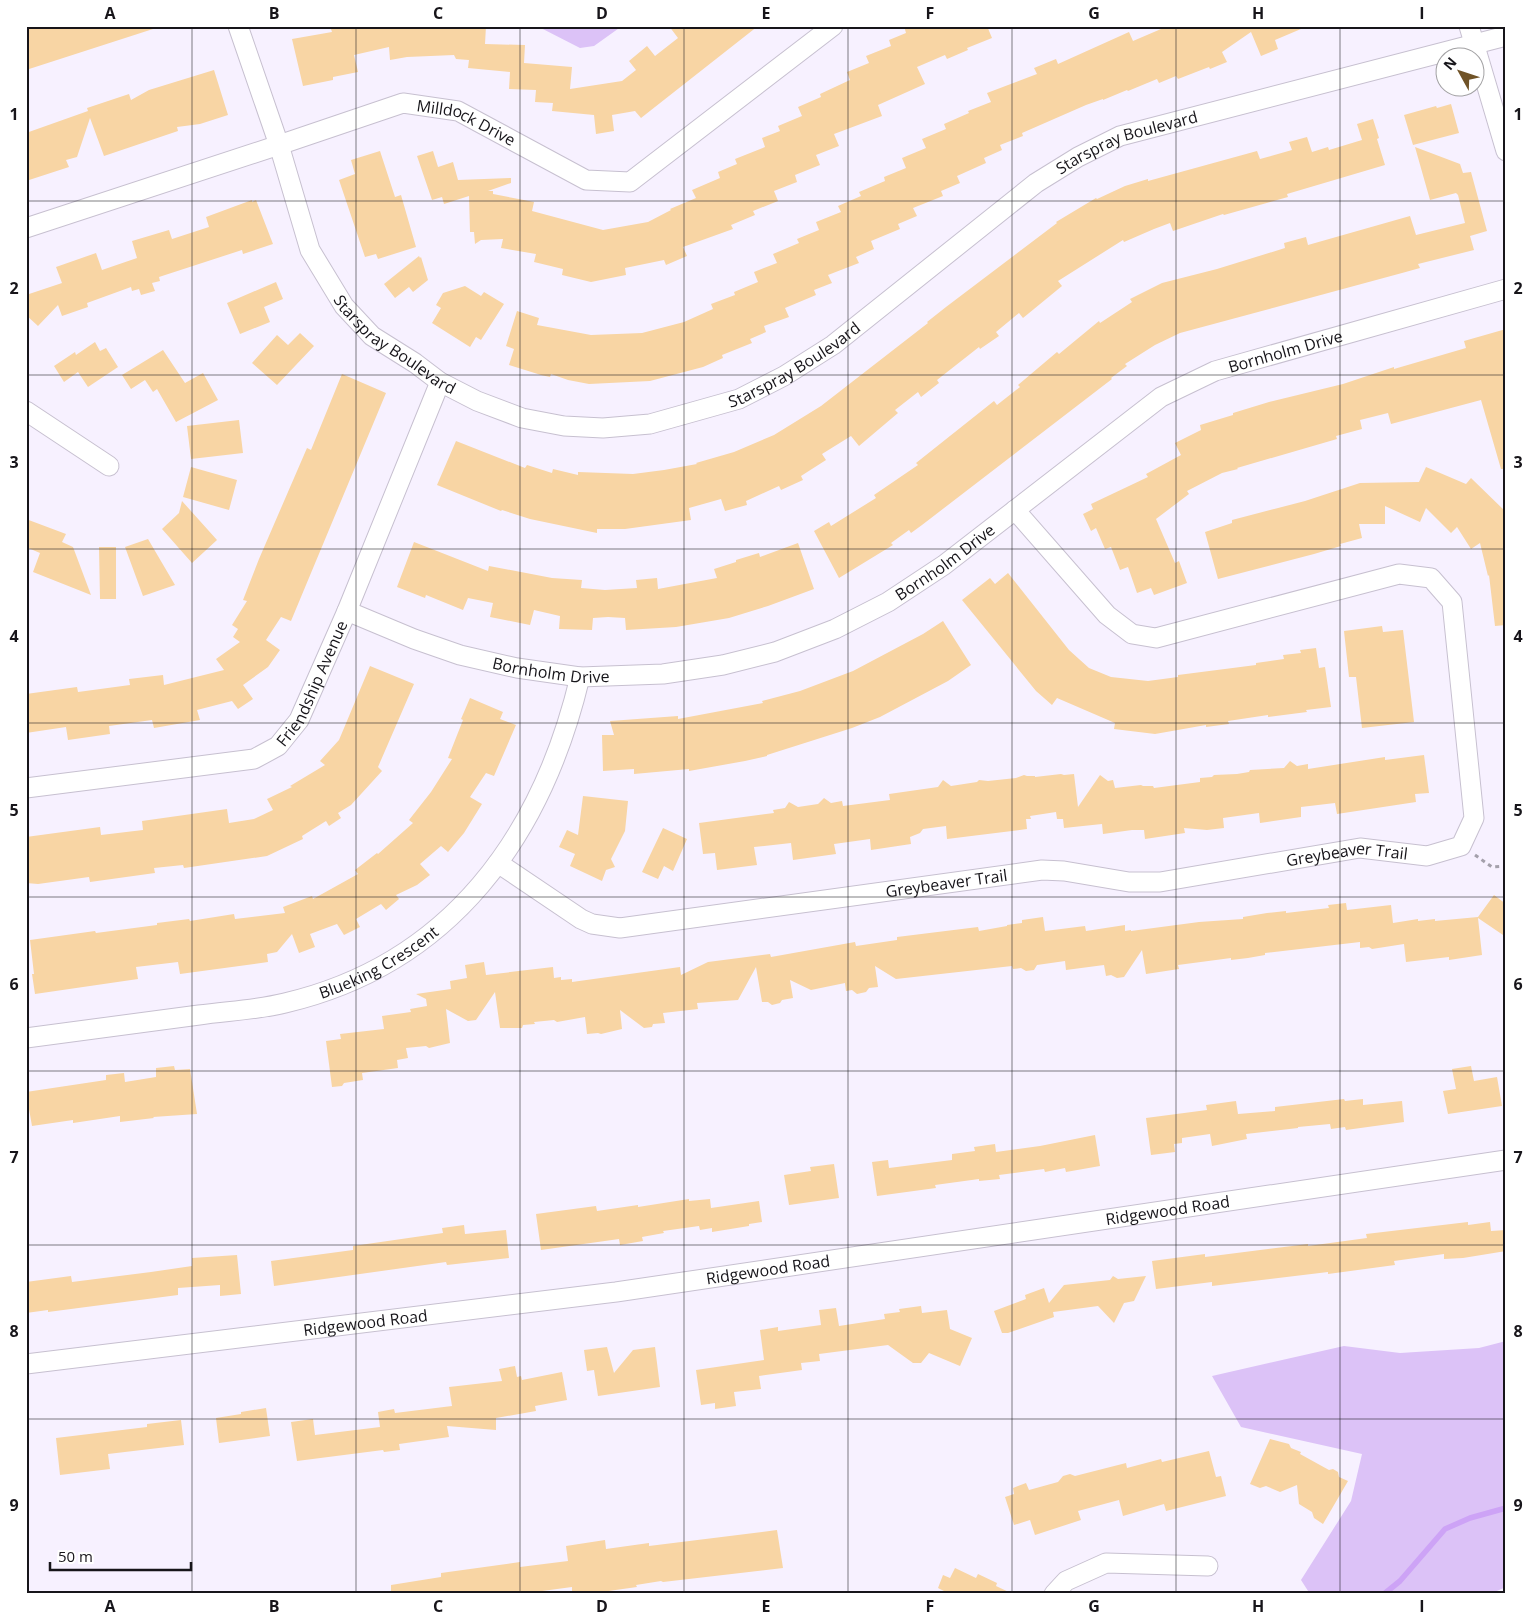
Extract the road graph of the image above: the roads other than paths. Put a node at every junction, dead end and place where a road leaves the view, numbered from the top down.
1 (238, 26) edge
2 (832, 26) edge
3 (1471, 35) edge
4 (1506, 36) edge
5 (279, 146) junction
6 (1506, 151) edge
7 (26, 228) edge
8 (1506, 289) edge
9 (440, 382) junction
10 (26, 412) edge
11 (109, 466) dead end
12 (1015, 510) junction
13 (347, 611) junction
14 (580, 677) junction
15 (26, 788) edge
16 (498, 863) junction
17 (26, 1038) edge
18 (1506, 1160) edge
19 (26, 1364) edge
20 (1208, 1566) dead end
21 (1054, 1594) edge

1 - 5 street, Starspray Boulevard
2 - 5 street, Milldock Drive
3 - 4 street, Starspray Boulevard
3 - 6 street
3 - 9 street, Starspray Boulevard
5 - 7 street, Milldock Drive
5 - 9 street, Starspray Boulevard
8 - 12 street, Bornholm Drive
9 - 13 street, Friendship Avenue
10 - 11 street
12 - 14 street, Bornholm Drive
12 - 16 street, Greybeaver Trail
13 - 14 street, Bornholm Drive
13 - 15 street, Friendship Avenue
14 - 16 street, Blueking Crescent
16 - 17 street, Blueking Crescent
18 - 19 street, Ridgewood Road
20 - 21 street

